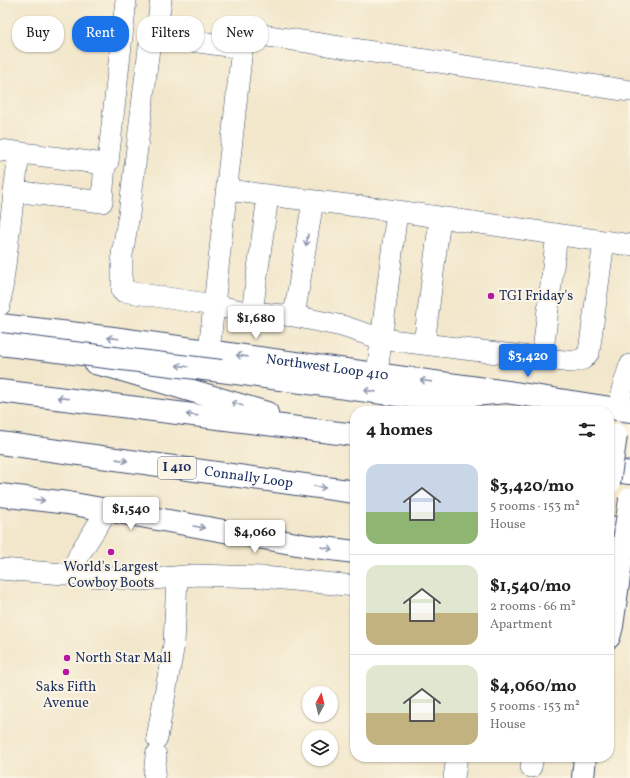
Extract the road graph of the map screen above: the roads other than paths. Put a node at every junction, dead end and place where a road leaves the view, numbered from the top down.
1 (126, 0) edge
2 (161, 0) edge
3 (159, 16) edge
4 (268, 36) edge
5 (149, 52) edge
6 (242, 52) edge
7 (630, 91) edge
8 (137, 149) junction
9 (9, 152) edge
10 (106, 162) junction
11 (133, 178) junction
12 (227, 190) junction
13 (14, 191) junction
14 (268, 196) junction
15 (313, 201) junction
16 (397, 211) junction
17 (440, 218) junction
18 (557, 234) junction
19 (604, 241) junction
20 (630, 245) edge
21 (0, 305) edge
22 (214, 305) junction
23 (252, 312) junction
24 (294, 316) junction
25 (0, 325) edge
26 (382, 339) junction
27 (0, 343) edge
28 (424, 344) junction
29 (209, 351) junction
30 (542, 359) junction
31 (630, 365) edge
32 (377, 374) junction
33 (0, 391) edge
34 (506, 392) junction
35 (543, 398) junction
36 (556, 406) edge
37 (598, 406) edge
38 (614, 408) edge
39 (625, 410) edge
40 (328, 432) junction
41 (350, 434) edge
42 (0, 444) edge
43 (614, 449) edge
44 (0, 450) edge
45 (93, 456) junction
46 (614, 471) edge
47 (630, 473) edge
48 (350, 491) edge
49 (0, 495) edge
50 (630, 499) edge
51 (108, 509) junction
52 (614, 528) edge
53 (630, 530) edge
54 (350, 551) edge
55 (0, 570) edge
56 (71, 574) junction
57 (177, 577) junction
58 (619, 585) edge
59 (350, 586) edge
60 (614, 614) edge
61 (456, 762) edge
62 (585, 762) edge
63 (154, 778) edge
64 (454, 778) edge
65 (583, 778) edge

1 - 10 street
2 - 3 street
4 - 7 street
5 - 8 street
6 - 12 street
8 - 10 street
8 - 11 street
9 - 10 street
9 - 13 street
10 - 11 street
10 - 13 street
11 - 22 street
12 - 14 street
12 - 22 street
13 - 21 street
14 - 15 street
14 - 23 street
15 - 16 street
15 -> 24 street
16 - 17 street
16 - 26 street
17 - 18 street
17 - 28 street
18 - 19 street
18 - 30 street
19 - 20 street
19 - 30 street
22 - 23 street
22 - 29 street
23 - 24 street
24 - 26 street
29 -> 25 main road, Northwest Loop 410
26 - 28 street
26 - 32 street
34 -> 27 main road, bridge
40 -> 27 main road
28 - 30 street
32 -> 29 main road, Northwest Loop 410
31 - 39 street
34 -> 32 main road, Northwest Loop 410
40 -> 33 main road
34 - 35 main road, Northwest Loop 410
35 - 36 main road
35 - 37 main road, Northwest Loop 410
38 - 39 main road, Northwest Loop 410
39 - 43 main road, bridge
40 - 41 main road
42 - 45 main road, Connally Loop / I 410
44 - 45 main road
45 -> 48 main road, Connally Loop / I 410
46 - 47 main road
49 -> 51 main road
50 - 58 main road, bridge
51 -> 54 main road
51 - 56 street
52 - 53 main road
55 - 56 street
56 - 57 street
57 - 59 street
57 - 63 street
58 - 60 main road
61 - 64 street
62 - 65 main road

